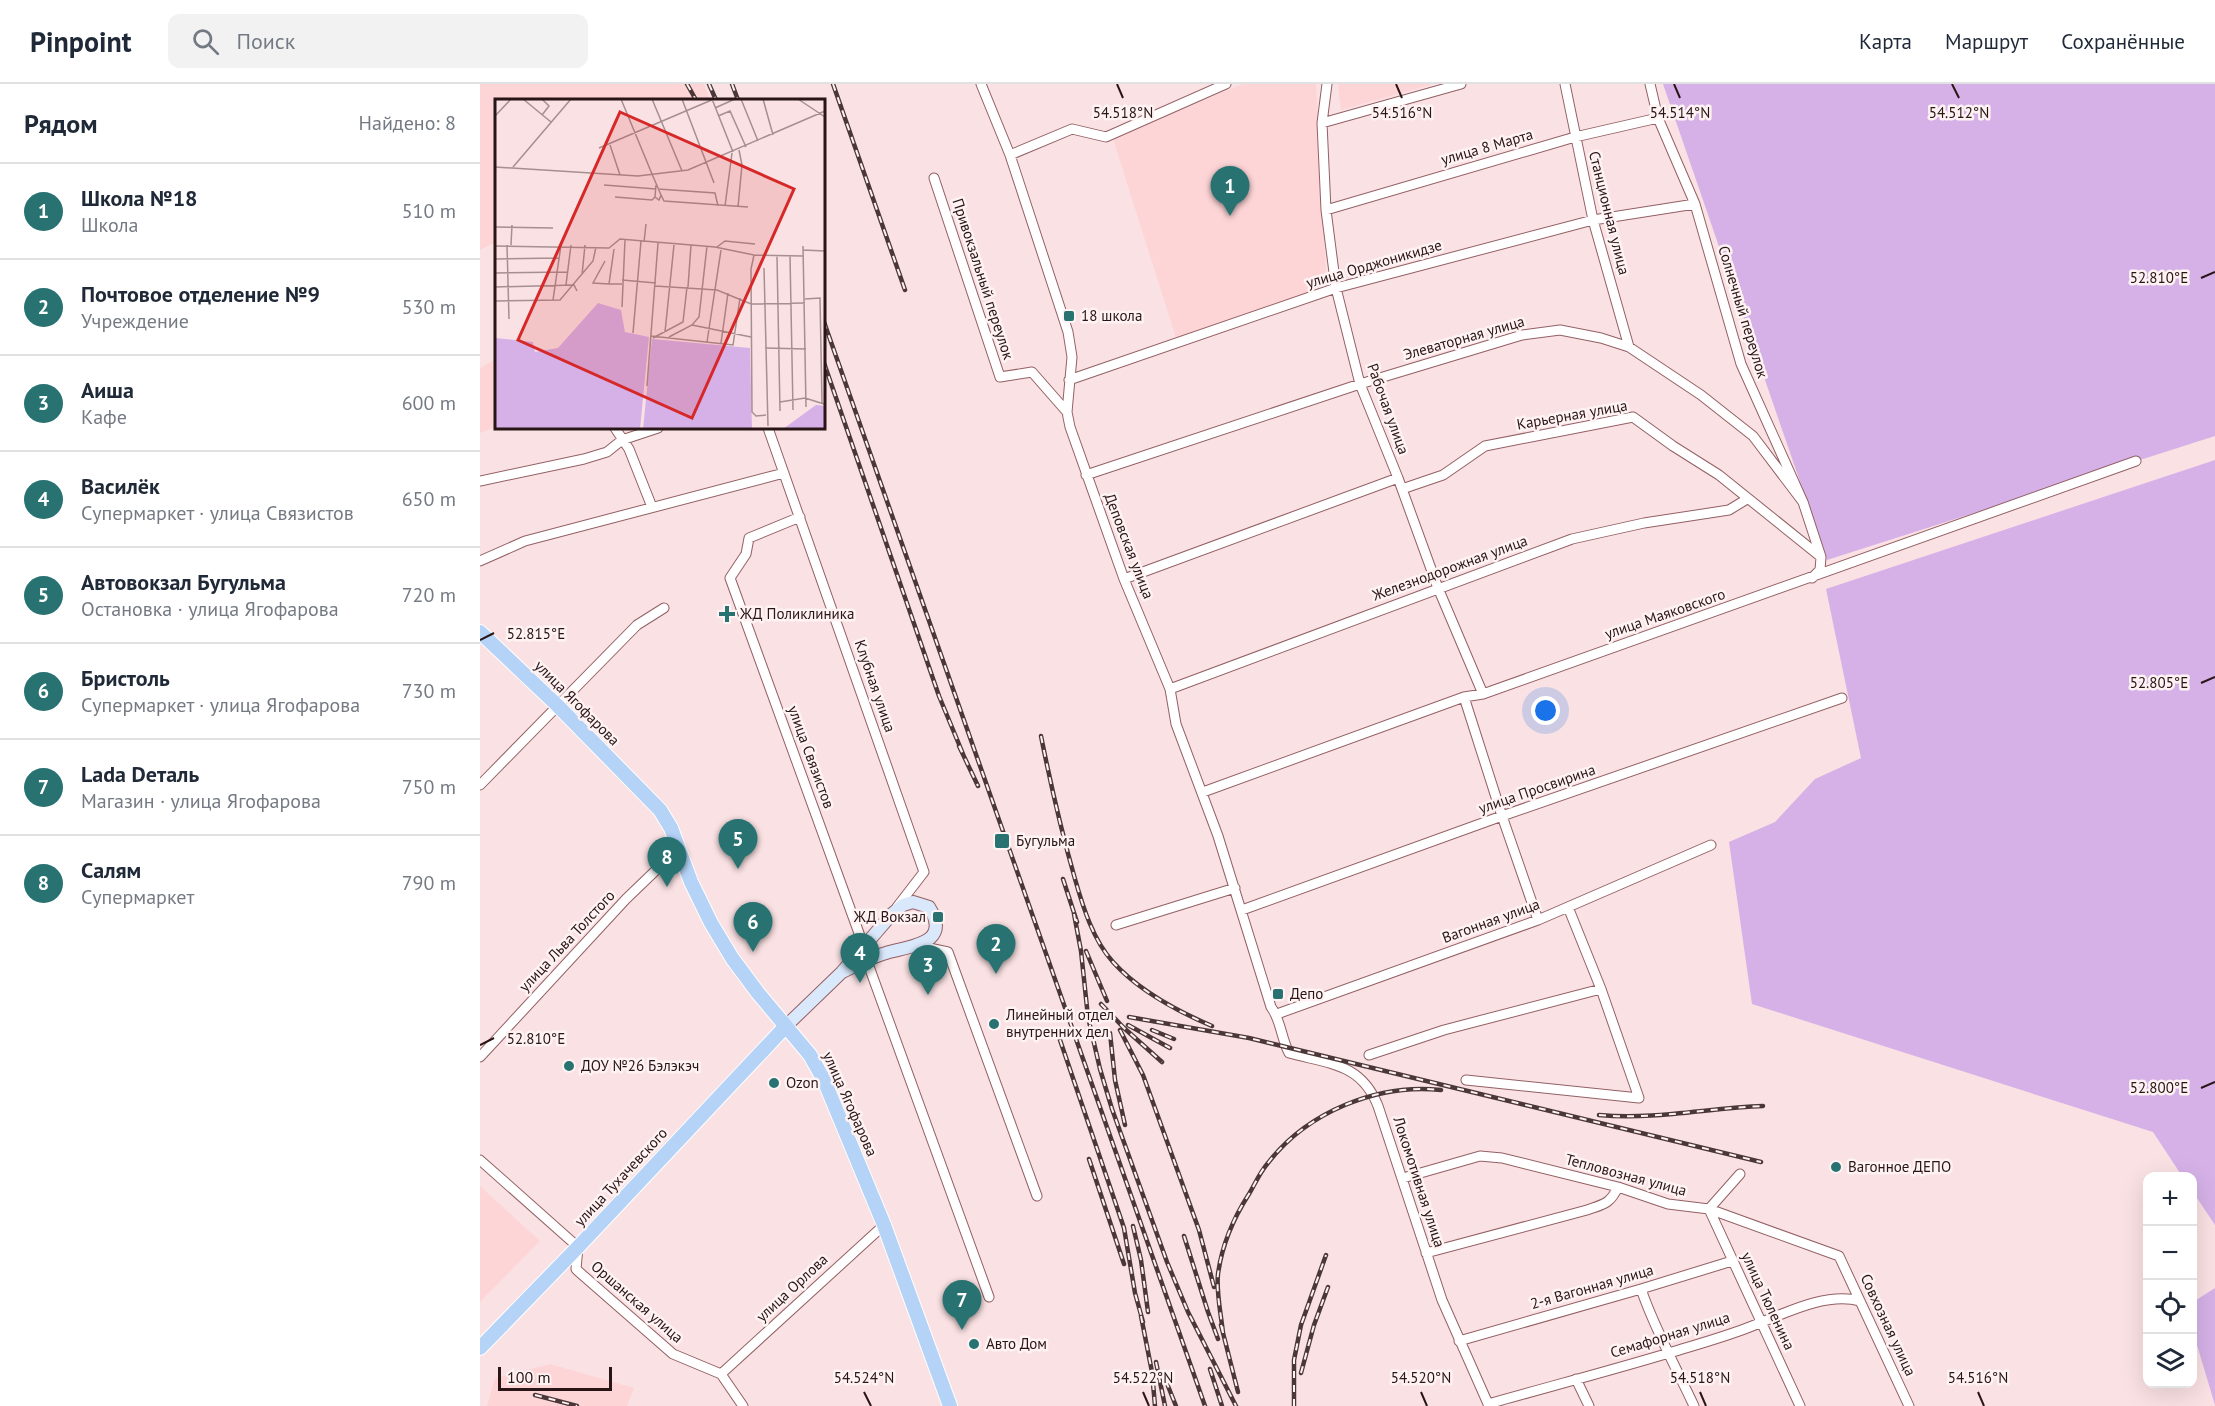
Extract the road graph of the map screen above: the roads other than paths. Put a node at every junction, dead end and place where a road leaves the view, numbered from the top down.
1 (981, 84) edge
2 (1226, 84) edge
3 (1327, 84) edge
4 (1461, 84) edge
5 (1565, 84) edge
6 (1650, 84) edge
7 (1658, 118) junction
8 (1322, 123) junction
9 (1575, 137) junction
10 (1010, 155) junction
11 (934, 178) dead end
12 (1695, 204) junction
13 (1326, 210) junction
14 (1593, 220) junction
15 (1336, 288) junction
16 (1629, 348) junction
17 (1070, 380) junction
18 (1360, 384) junction
19 (1067, 411) junction
20 (616, 429) edge
21 (655, 429) edge
22 (768, 429) edge
23 (622, 440) junction
24 (2136, 461) dead end
25 (784, 473) junction
26 (1086, 475) junction
27 (1398, 478) junction
28 (480, 481) edge
29 (1402, 489) junction
30 (1747, 499) junction
31 (1803, 502) junction
32 (651, 507) junction
33 (800, 517) junction
34 (1821, 557) junction
35 (480, 561) edge
36 (1812, 578) junction
37 (1124, 579) junction
38 (1438, 588) junction
39 (664, 608) dead end
40 (480, 632) edge
41 (1170, 689) junction
42 (1483, 694) junction
43 (1464, 697) junction
44 (1842, 698) dead end
45 (557, 705) junction
46 (480, 785) edge
47 (1203, 792) junction
48 (1502, 816) junction
49 (1711, 845) dead end
50 (679, 848) junction
51 (1235, 888) junction
52 (1568, 907) junction
53 (1242, 910) junction
54 (892, 914) junction
55 (1538, 920) junction
56 (1116, 925) dead end
57 (864, 946) junction
58 (920, 946) junction
59 (867, 961) junction
60 (842, 972) junction
61 (1601, 989) junction
62 (1277, 1014) junction
63 (785, 1026) junction
64 (1369, 1055) dead end
65 (480, 1057) edge
66 (1466, 1080) dead end
67 (480, 1160) edge
68 (1740, 1174) dead end
69 (1403, 1178) junction
70 (1618, 1186) junction
71 (1037, 1196) dead end
72 (1709, 1209) junction
73 (884, 1225) junction
74 (578, 1247) junction
75 (1426, 1253) junction
76 (1839, 1256) joint
77 (1732, 1260) junction
78 (1641, 1289) junction
79 (989, 1297) dead end
80 (1860, 1301) junction
81 (1761, 1322) junction
82 (1459, 1341) junction
83 (480, 1348) edge
84 (1669, 1353) junction
85 (721, 1374) junction
86 (1576, 1379) junction
87 (1489, 1405) edge
88 (743, 1406) edge
89 (950, 1406) edge
90 (1589, 1406) edge
91 (1694, 1406) edge
92 (1800, 1406) edge
93 (1909, 1406) edge

1 - 10 street, Деповская улица
2 - 10 street
3 - 8 street, Рабочая улица
4 - 8 street
5 - 9 street, Станционная улица
6 - 7 street, Солнечный переулок
7 - 9 street, улица 8 Марта
7 - 12 street, Солнечный переулок
8 - 13 street, Рабочая улица
9 - 13 street, улица 8 Марта
9 - 14 street, Станционная улица
10 - 17 street, Деповская улица
11 - 19 street, Привокзальный переулок
12 - 14 street, улица Орджоникидзе
12 - 31 street, Солнечный переулок
13 - 15 street, Рабочая улица
14 - 15 street, улица Орджоникидзе
14 - 16 street, Станционная улица
15 - 17 street, улица Орджоникидзе
15 - 18 street, Рабочая улица
16 - 18 street, Элеваторная улица
16 - 31 street, Элеваторная улица
17 - 19 street, Деповская улица
18 - 26 street, Элеваторная улица
18 - 27 street, Рабочая улица
19 - 26 street, Деповская улица
20 - 23 street
21 - 23 street
22 - 25 street, Клубная улица
23 - 28 street
23 - 32 street
24 - 36 street, улица Маяковского
25 - 32 street
25 - 33 street, Клубная улица
26 - 37 street, Деповская улица
27 - 29 street, Рабочая улица
27 - 37 street
29 - 30 street, Карьерная улица
29 - 38 street, Рабочая улица
30 - 34 street, Карьерная улица
30 - 38 street, Железнодорожная улица
31 - 34 street, Солнечный переулок
32 - 35 street
33 - 54 street, Клубная улица
33 - 57 street, улица Связистов
34 - 36 street
36 - 42 street, улица Маяковского
37 - 41 street, Деповская улица
38 - 41 street, Железнодорожная улица
38 - 42 street, Рабочая улица
39 - 45 street
40 - 45 main road, улица Ягофарова
41 - 47 street, Деповская улица
42 - 43 street, улица Маяковского
43 - 47 street, улица Маяковского
43 - 48 street
44 - 48 street, улица Просвирина
45 - 46 street
45 - 50 main road, улица Ягофарова
47 - 51 street, Деповская улица
48 - 53 street, улица Просвирина
48 - 55 street
49 - 52 street, Вагонная улица
50 - 63 main road, улица Ягофарова
50 - 65 street, улица Льва Толстого
51 - 53 street, Деповская улица
51 - 56 street
52 - 55 street, Вагонная улица
52 - 61 street
53 - 62 street, Деповская улица
54 - 57 street
54 - 58 street
55 - 62 street, Вагонная улица
57 - 60 street
58 - 59 street
58 - 71 street
59 - 60 street
59 - 79 street
60 - 63 street
61 - 64 street
61 - 66 street
62 - 69 street, Локомотивная улица
63 - 73 main road, улица Ягофарова
63 - 74 main road, улица Тухачевского
67 - 74 street
68 - 72 street
69 - 70 street, Тепловозная улица
69 - 75 street, Локомотивная улица
70 - 72 street, Тепловозная улица
70 - 75 street
72 - 76 street, Тепловозная улица
72 - 77 street, улица Тюленина
73 - 85 street, улица Орлова
73 - 89 main road, улица Ягофарова
74 - 83 main road, улица Тухачевского
74 - 85 street, Оршанская улица
75 - 82 street, Локомотивная улица
76 - 80 street, Совхозная улица
77 - 78 street, 2-я Вагонная улица
77 - 81 street, улица Тюленина
78 - 82 street, 2-я Вагонная улица
78 - 84 street
80 - 81 street, Семафорная улица
80 - 93 street, Совхозная улица
81 - 84 street, Семафорная улица
81 - 92 street, улица Тюленина
82 - 87 street, Локомотивная улица
84 - 86 street, Семафорная улица
84 - 91 street
85 - 88 street
86 - 87 street, Семафорная улица
86 - 90 street

